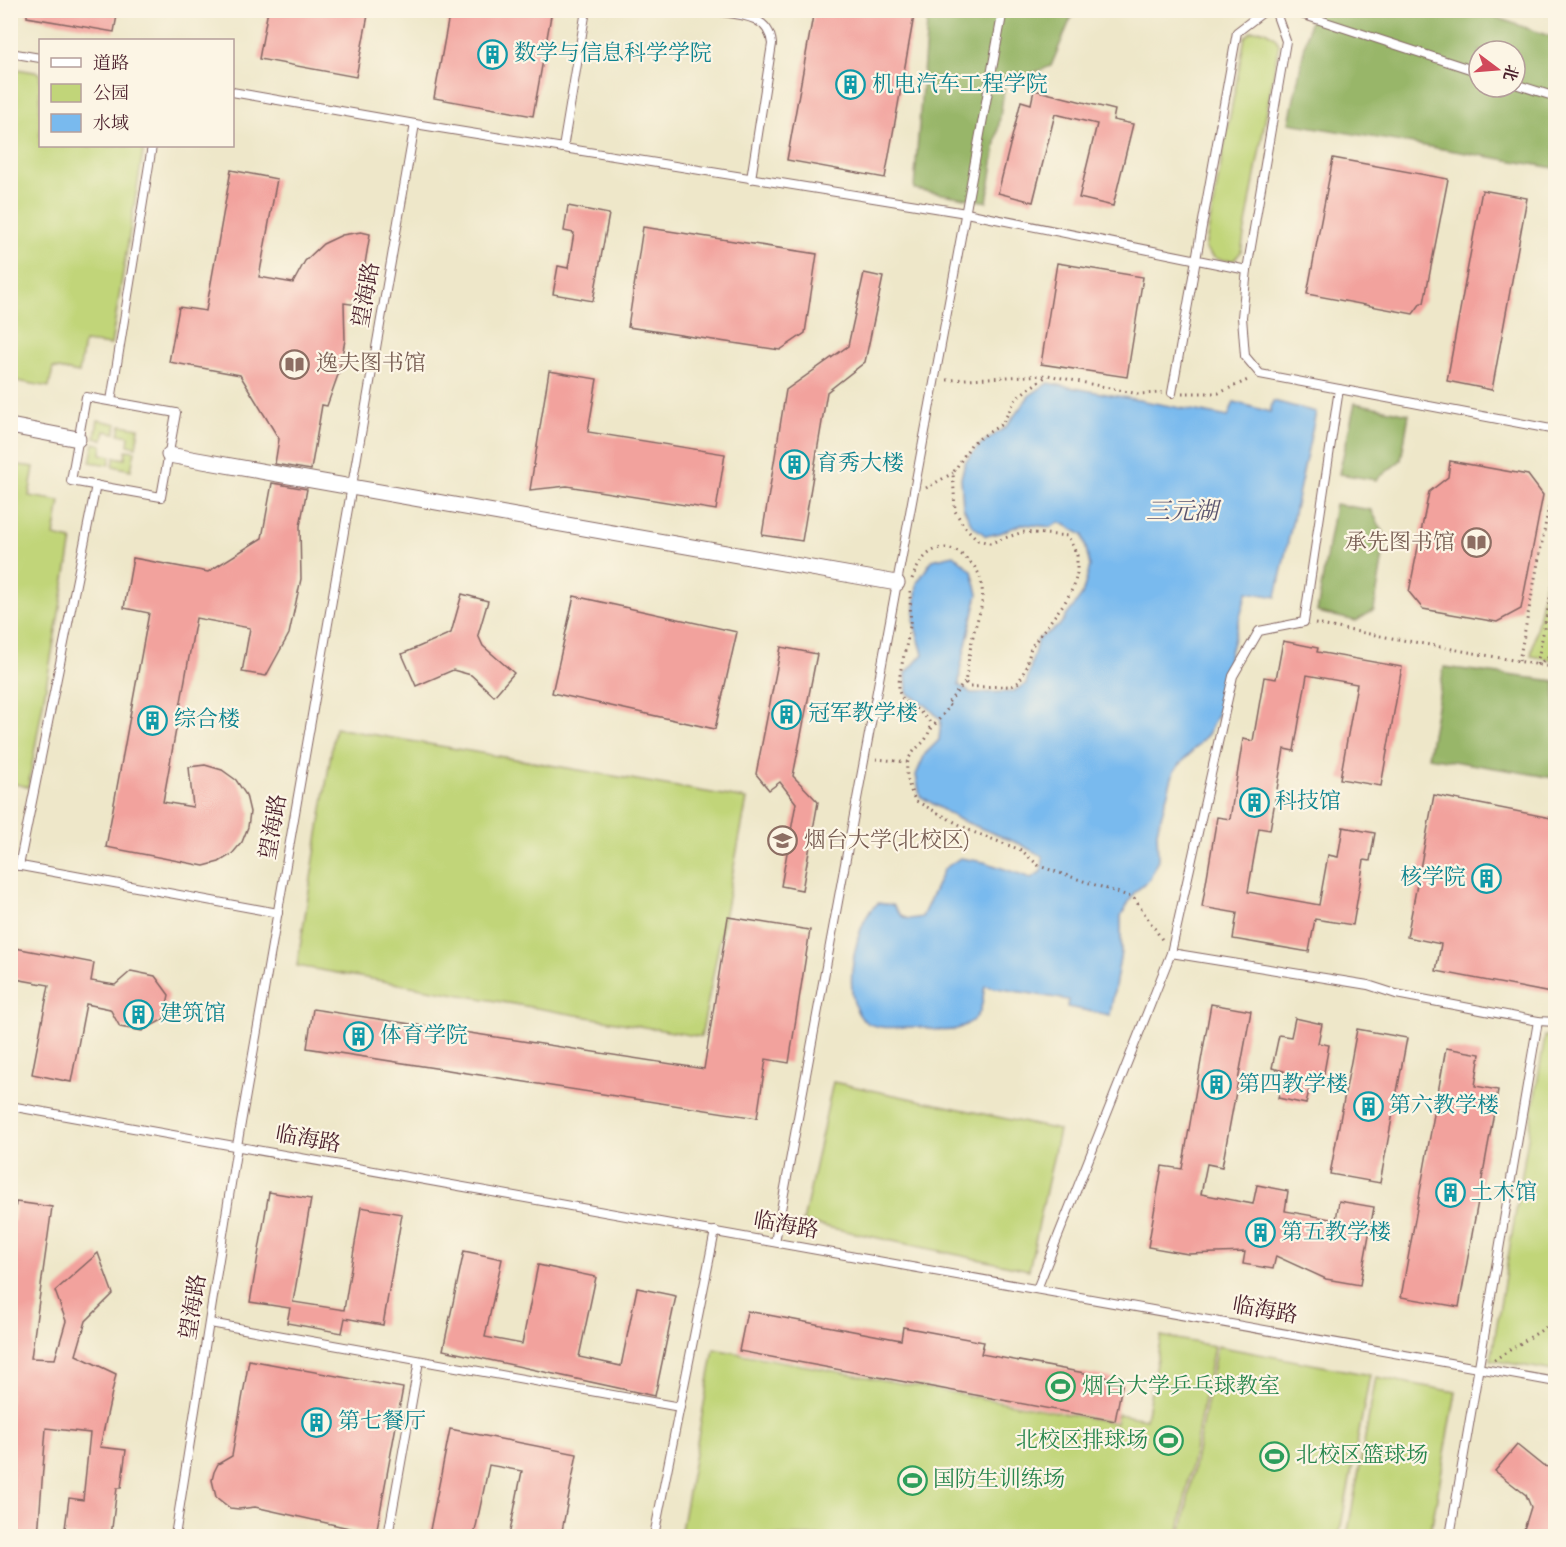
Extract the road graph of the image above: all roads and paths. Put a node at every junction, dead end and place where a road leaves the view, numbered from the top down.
1 (586, 10) edge
2 (708, 10) edge
3 (1003, 10) edge
4 (1266, 10) edge
5 (1275, 10) edge
6 (1289, 10) edge
7 (10, 53) edge
8 (39, 58) edge
9 (1467, 68) edge
10 (1527, 88) edge
11 (234, 92) edge
12 (1556, 97) edge
13 (415, 124) junction
14 (152, 147) edge
15 (563, 148) junction
16 (751, 179) junction
17 (966, 213) junction
18 (1195, 259) junction
19 (1247, 270) junction
20 (1260, 374) junction
21 (1048, 375) junction
22 (934, 381) junction
23 (1340, 389) junction
24 (1172, 393) junction
25 (111, 401) junction
26 (10, 426) edge
27 (1556, 430) edge
28 (78, 438) junction
29 (169, 455) junction
30 (1556, 470) edge
31 (953, 473) junction
32 (96, 485) junction
33 (352, 488) junction
34 (913, 495) junction
35 (1556, 568) edge
36 (897, 583) junction
37 (1304, 622) junction
38 (1556, 652) edge
39 (1519, 661) junction
40 (1537, 664) junction
41 (1556, 668) edge
42 (965, 682) junction
43 (930, 730) junction
44 (864, 758) junction
45 (907, 762) junction
46 (15, 865) edge
47 (278, 913) junction
48 (1171, 953) junction
49 (1538, 1021) junction
50 (1556, 1022) edge
51 (10, 1106) edge
52 (237, 1146) junction
53 (715, 1231) junction
54 (775, 1242) junction
55 (1037, 1289) junction
56 (1556, 1321) edge
57 (210, 1323) junction
58 (420, 1360) junction
59 (1480, 1368) junction
60 (1556, 1382) edge
61 (680, 1407) junction
62 (175, 1536) edge
63 (388, 1536) edge
64 (654, 1536) edge
65 (1450, 1536) edge

1 - 15 lane
2 - 16 lane
3 - 17 lane
4 - 18 lane
5 - 19 lane
6 - 9 lane
7 - 8 lane
10 - 12 lane
11 - 13 lane
13 - 15 lane
13 - 33 lane, 望海路
14 - 25 lane
15 - 16 lane
16 - 17 lane
17 - 18 lane
17 - 22 lane
18 - 19 lane
18 - 24 lane
19 - 20 lane
20 - 23 lane
20 - 24 path
21 - 22 path
21 - 24 path
21 - 31 path
22 - 34 lane
23 - 27 lane
23 - 37 lane
25 - 28 lane
25 - 29 lane
26 - 28 street
28 - 32 lane
29 - 32 lane
29 - 33 street
30 - 39 path
31 - 34 path
31 - 42 path
32 - 46 lane
33 - 36 street
33 - 47 lane, 望海路
34 - 36 lane
35 - 40 path
36 - 44 lane
37 - 39 path
37 - 48 lane
38 - 40 path
39 - 40 path
40 - 41 path
42 - 43 path
42 - 43 path
43 - 45 path
44 - 45 path
44 - 54 lane
45 - 48 path
46 - 47 lane
47 - 52 lane, 望海路
48 - 49 lane
48 - 55 lane
49 - 50 lane
49 - 59 lane
51 - 52 lane, 临海路
52 - 53 lane, 临海路
52 - 57 lane, 望海路
53 - 54 lane, 临海路
53 - 61 lane
54 - 55 lane, 临海路
55 - 59 lane, 临海路
56 - 59 path
57 - 58 lane
57 - 62 lane, 望海路
58 - 61 lane
58 - 63 lane
59 - 60 lane, 临海路
59 - 65 lane
61 - 64 lane

